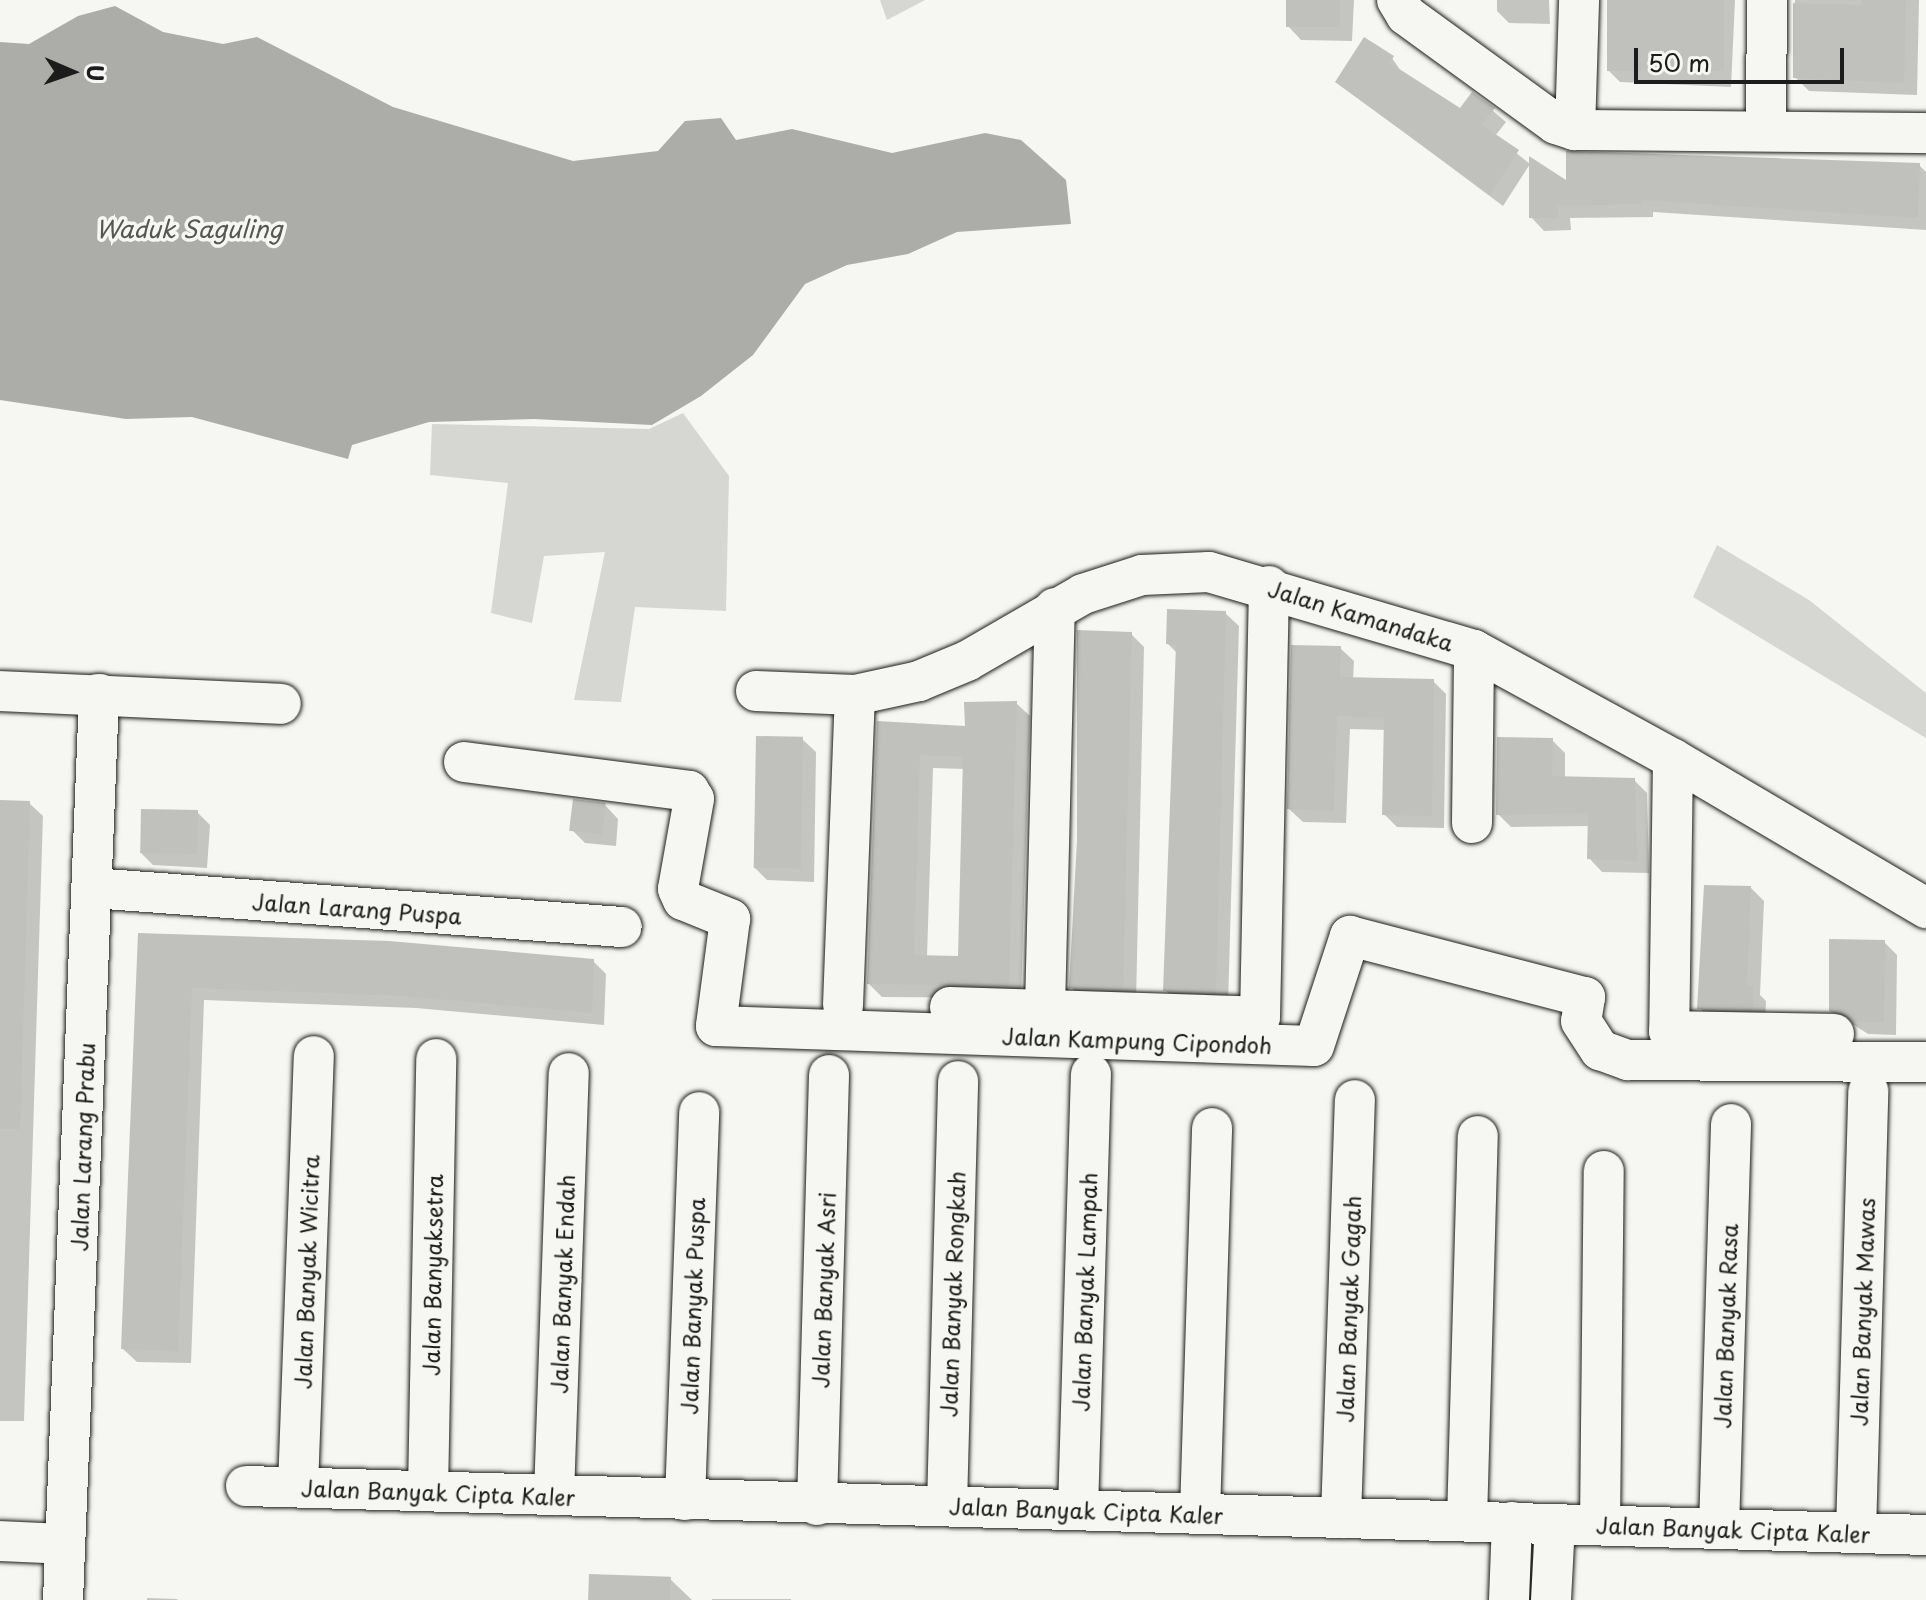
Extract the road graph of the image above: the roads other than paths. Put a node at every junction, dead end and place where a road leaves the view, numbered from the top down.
1 (1397, 0) edge
2 (1579, 0) edge
3 (1767, 0) edge
4 (1766, 128) junction
5 (1575, 130) junction
6 (1926, 133) edge
7 (1269, 586) junction
8 (1055, 608) junction
9 (1474, 650) junction
10 (0, 691) edge
11 (756, 691) dead end
12 (99, 694) junction
13 (855, 695) junction
14 (281, 704) dead end
15 (1673, 759) junction
16 (464, 762) dead end
17 (1472, 823) dead end
18 (92, 888) junction
19 (1926, 908) edge
20 (622, 927) dead end
21 (743, 1004) dead end
22 (843, 1005) junction
23 (1045, 1009) junction
24 (1926, 1035) edge
25 (314, 1056) dead end
26 (436, 1059) dead end
27 (1926, 1062) edge
28 (569, 1073) dead end
29 (1091, 1074) dead end
30 (829, 1075) dead end
31 (958, 1081) dead end
32 (1868, 1091) dead end
33 (1355, 1100) dead end
34 (699, 1112) dead end
35 (1731, 1124) dead end
36 (1212, 1128) dead end
37 (1478, 1136) dead end
38 (1604, 1171) dead end
39 (246, 1486) dead end
40 (298, 1487) junction
41 (428, 1491) junction
42 (554, 1495) junction
43 (685, 1500) junction
44 (817, 1505) junction
45 (947, 1506) junction
46 (1078, 1510) junction
47 (1200, 1513) junction
48 (1341, 1518) junction
49 (1467, 1521) junction
50 (1512, 1522) junction
51 (1555, 1524) junction
52 (1600, 1525) junction
53 (1719, 1529) junction
54 (1856, 1533) junction
55 (1926, 1535) edge
56 (0, 1541) edge
57 (65, 1544) junction
58 (63, 1600) edge
59 (1509, 1600) edge
60 (1551, 1600) edge

1 - 5 street
2 - 5 street
3 - 4 street
4 - 5 street
4 - 6 street
7 - 8 street, Jalan Kamandaka
7 - 9 street, Jalan Kamandaka
7 - 23 street
8 - 13 street, Jalan Kamandaka
8 - 23 street
9 - 15 street, Jalan Kamandaka
9 - 17 street
10 - 12 street
11 - 13 street, Jalan Kamandaka
12 - 14 street
12 - 18 street, Jalan Larang Prabu
13 - 22 street
15 - 19 street, Jalan Kamandaka
15 - 24 street
16 - 27 street, Jalan Kampung Cipondoh
18 - 20 street, Jalan Larang Puspa
18 - 57 street, Jalan Larang Prabu
21 - 22 street
22 - 23 street
25 - 40 street, Jalan Banyak Wicitra
26 - 41 street, Jalan Banyaksetra
28 - 42 street, Jalan Banyak Endah
29 - 46 street, Jalan Banyak Lampah
30 - 44 street, Jalan Banyak Asri
31 - 45 street, Jalan Banyak Rongkah
32 - 54 street, Jalan Banyak Mawas
33 - 48 street, Jalan Banyak Gagah
34 - 43 street, Jalan Banyak Puspa
35 - 53 street, Jalan Banyak Rasa
36 - 47 street
37 - 49 street
38 - 52 street
39 - 40 street, Jalan Banyak Cipta Kaler
40 - 41 street, Jalan Banyak Cipta Kaler
41 - 42 street, Jalan Banyak Cipta Kaler
42 - 43 street, Jalan Banyak Cipta Kaler
43 - 44 street, Jalan Banyak Cipta Kaler
44 - 45 street, Jalan Banyak Cipta Kaler
45 - 46 street, Jalan Banyak Cipta Kaler
46 - 47 street, Jalan Banyak Cipta Kaler
47 - 48 street, Jalan Banyak Cipta Kaler
48 - 49 street, Jalan Banyak Cipta Kaler
49 - 50 street, Jalan Banyak Cipta Kaler
50 - 51 street, Jalan Banyak Cipta Kaler
50 - 59 street
51 - 52 street, Jalan Banyak Cipta Kaler
51 - 60 street
52 - 53 street, Jalan Banyak Cipta Kaler
53 - 54 street, Jalan Banyak Cipta Kaler
54 - 55 street, Jalan Banyak Cipta Kaler
56 - 57 street
57 - 58 street, Jalan Larang Prabu

